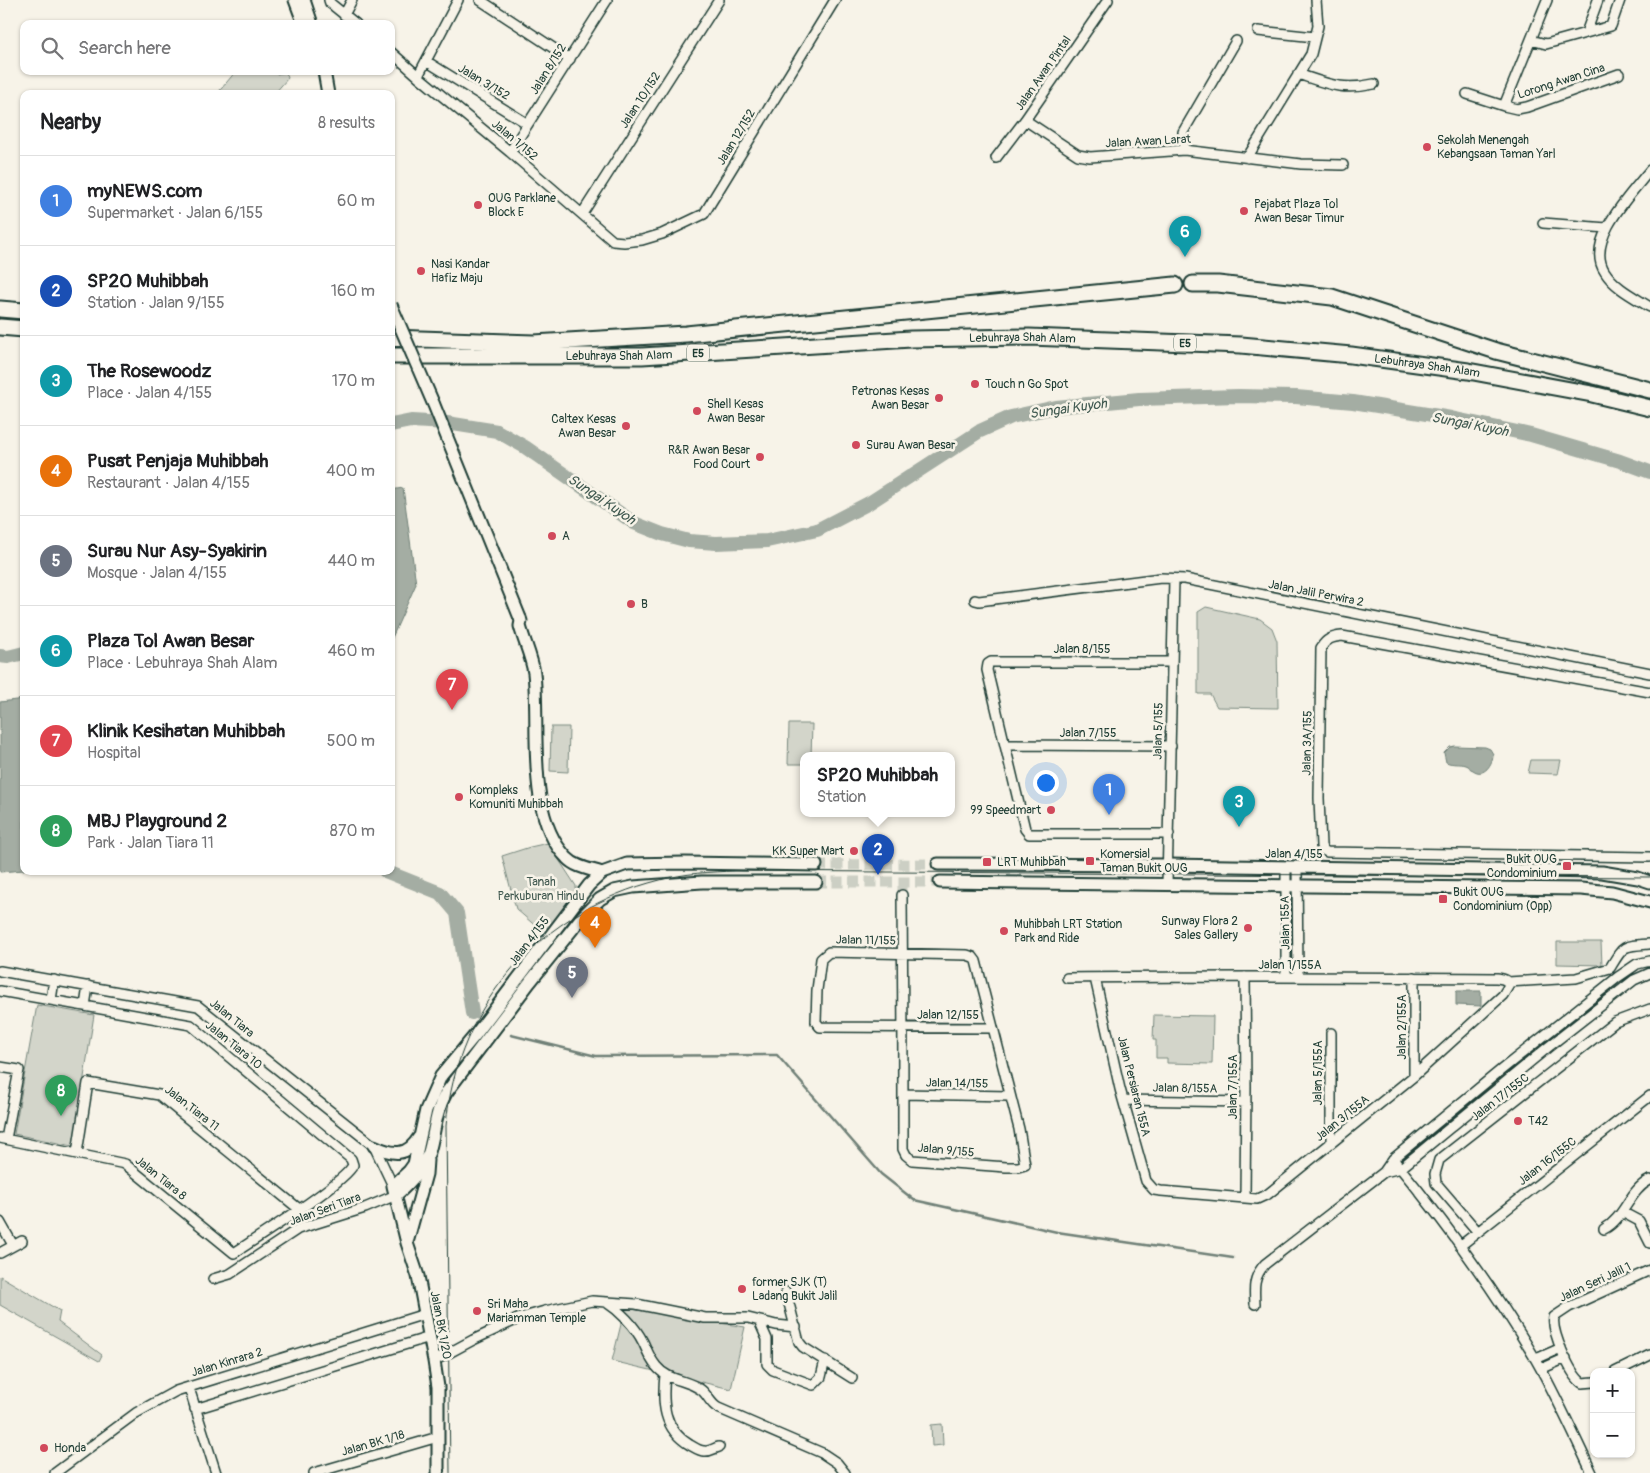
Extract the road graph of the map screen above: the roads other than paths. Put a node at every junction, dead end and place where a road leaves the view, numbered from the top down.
1 (295, 0) edge
2 (304, 0) edge
3 (352, 0) edge
4 (458, 0) edge
5 (480, 0) edge
6 (608, 0) edge
7 (719, 0) edge
8 (834, 0) edge
9 (1108, 0) edge
10 (1316, 0) edge
11 (1547, 0) edge
12 (1598, 0) edge
13 (1620, 0) edge
14 (327, 1) edge
15 (344, 14) junction
16 (302, 20) edge
17 (311, 20) edge
18 (351, 20) edge
19 (1258, 31) dead end
20 (1586, 33) junction
21 (1315, 37) junction
22 (1531, 40) junction
23 (1236, 41) dead end
24 (395, 56) edge
25 (570, 59) junction
26 (426, 61) junction
27 (1298, 74) junction
28 (1619, 74) dead end
29 (317, 75) edge
30 (325, 75) edge
31 (418, 76) junction
32 (1374, 84) dead end
33 (320, 90) edge
34 (327, 90) edge
35 (1467, 94) dead end
36 (1504, 106) junction
37 (1025, 120) junction
38 (528, 124) junction
39 (1184, 150) junction
40 (510, 152) junction
41 (996, 158) dead end
42 (1247, 158) junction
43 (1343, 165) dead end
44 (1650, 170) edge
45 (582, 214) junction
46 (1543, 223) dead end
47 (1606, 228) junction
48 (624, 242) joint
49 (1193, 284) dead end
50 (1175, 285) dead end
51 (1650, 307) edge
52 (0, 309) edge
53 (20, 311) edge
54 (395, 314) edge
55 (0, 327) edge
56 (20, 328) edge
57 (395, 330) edge
58 (395, 338) edge
59 (395, 356) edge
60 (1650, 390) edge
61 (1650, 408) edge
62 (1174, 579) junction
63 (975, 600) dead end
64 (518, 621) junction
65 (1172, 662) junction
66 (1650, 674) edge
67 (1650, 692) edge
68 (1005, 745) junction
69 (1170, 746) junction
70 (1168, 834) junction
71 (1650, 857) edge
72 (938, 864) tunnel mouth
73 (816, 865) tunnel mouth
74 (1168, 865) junction
75 (1291, 868) junction
76 (602, 872) junction
77 (1650, 876) edge
78 (1638, 878) junction
79 (816, 882) tunnel mouth
80 (940, 882) tunnel mouth
81 (1650, 882) edge
82 (1168, 884) junction
83 (1291, 886) junction
84 (902, 896) tunnel mouth
85 (1650, 902) edge
86 (1649, 944) edge
87 (829, 952) joint
88 (902, 954) junction
89 (967, 955) joint
90 (1650, 961) edge
91 (0, 971) edge
92 (1650, 973) edge
93 (1245, 977) junction
94 (1286, 977) junction
95 (1298, 977) junction
96 (1066, 978) dead end
97 (1095, 978) junction
98 (1414, 978) junction
99 (54, 980) junction
100 (1508, 984) junction
101 (88, 986) junction
102 (0, 991) edge
103 (51, 1000) junction
104 (85, 1006) junction
105 (1650, 1009) edge
106 (903, 1028) junction
107 (993, 1028) junction
108 (1331, 1033) dead end
109 (0, 1067) edge
110 (1414, 1076) junction
111 (903, 1094) junction
112 (1010, 1096) junction
113 (1650, 1096) edge
114 (1123, 1100) junction
115 (1246, 1102) junction
116 (421, 1134) junction
117 (3, 1139) edge
118 (1331, 1142) junction
119 (374, 1146) junction
120 (77, 1153) junction
121 (428, 1153) junction
122 (1393, 1159) junction
123 (1401, 1168) junction
124 (1384, 1172) junction
125 (1650, 1180) edge
126 (395, 1191) junction
127 (1161, 1191) joint
128 (1245, 1198) junction
129 (299, 1209) junction
130 (1622, 1212) junction
131 (0, 1222) edge
132 (1604, 1229) dead end
133 (1478, 1232) junction
134 (22, 1241) dead end
135 (407, 1243) junction
136 (1650, 1243) edge
137 (12, 1245) junction
138 (1460, 1246) junction
139 (0, 1253) edge
140 (1650, 1270) edge
141 (213, 1279) dead end
142 (786, 1292) dead end
143 (604, 1301) junction
144 (1255, 1304) dead end
145 (425, 1314) junction
146 (759, 1321) junction
147 (796, 1327) junction
148 (430, 1337) junction
149 (1561, 1348) junction
150 (1650, 1355) edge
151 (1566, 1358) junction
152 (825, 1360) junction
153 (1536, 1360) junction
154 (434, 1361) junction
155 (1623, 1368) edge
156 (1541, 1369) junction
157 (664, 1375) junction
158 (852, 1378) dead end
159 (1590, 1383) edge
160 (189, 1388) junction
161 (195, 1409) junction
162 (438, 1436) junction
163 (719, 1448) dead end
164 (56, 1473) edge
165 (216, 1473) edge
166 (314, 1473) edge
167 (438, 1473) edge
168 (845, 1473) edge
169 (1592, 1473) edge

1 - 16 street
2 - 17 street
3 - 15 street
4 - 26 street
5 - 25 street
6 - 25 street, Jalan 8/152
7 - 45 street, Jalan 10/152
8 - 48 street, Jalan 12/152
9 - 37 street, Jalan Awan Pintal
10 - 21 street
11 - 22 street, Lorong Awan Cina
12 - 20 street
13 - 20 street
14 - 15 street
15 - 18 street
19 - 21 street
20 - 22 street
21 - 27 street
22 - 36 street, Lorong Awan Cina
23 - 39 street
24 - 31 street, Jalan 1/152
25 - 38 street, Jalan 8/152
26 - 31 street
26 - 38 street, Jalan 3/152
27 - 32 street
27 - 42 street
28 - 36 street, Lorong Awan Cina
29 - 33 street
30 - 34 street
31 - 40 street, Jalan 1/152
35 - 36 street
37 - 39 street, Jalan Awan Larat
37 - 41 street, Jalan Awan Pintal
38 - 40 street, Jalan 8/152
39 - 42 street, Jalan Awan Larat
40 - 45 street, Jalan 1/152
42 - 43 street, Jalan Awan Larat
44 - 47 street
45 - 48 street, Jalan 1/152
46 - 47 street
47 - 51 street
49 - 60 highway
50 - 58 highway, Lebuhraya Shah Alam / E5
52 - 53 highway
54 - 64 street, bridge
55 - 56 highway
57 - 64 street
59 - 61 highway, Lebuhraya Shah Alam / E5
62 - 63 street, Jalan Jalil Perwira 2
62 - 65 street, Jalan 5/155
62 - 66 street, Jalan Jalil Perwira 2
64 - 76 street
65 - 68 street, Jalan 8/155
65 - 69 street, Jalan 5/155
67 - 71 street, Jalan 3A/155
68 - 69 street, Jalan 7/155
68 - 70 street
69 - 70 street, Jalan 5/155
70 - 74 street, Jalan 5/155
72 - 74 street, Jalan 4/155
73 - 76 street, Jalan 4/155
74 - 75 street, Jalan 4/155
74 - 82 street, Jalan 5/155
75 - 78 street, Jalan 4/155
75 - 83 street, Jalan 155A
76 - 116 street, Jalan 4/155
77 - 78 street
78 - 81 street, Jalan 4/155
79 - 121 street, Jalan 4/155
80 - 82 street
82 - 83 street
83 - 85 street
83 - 94 street, Jalan 155A
83 - 95 street, Jalan 155A
84 - 88 street, Jalan 9/155
86 - 100 street, Jalan 1/155A
87 - 88 street, Jalan 11/155
87 - 106 street, Jalan 12/155
88 - 89 street, Jalan 11/155
88 - 106 street, Jalan 9/155
89 - 107 street, Jalan 9/155
90 - 122 street
91 - 99 street, Jalan Tiara
92 - 123 street
93 - 94 street, Jalan 1/155A
93 - 97 street, Jalan 1/155A
93 - 115 street, Jalan 7/155A
94 - 95 street, Jalan 1/155A
95 - 98 street, Jalan 1/155A
96 - 97 street, Jalan 1/155A
97 - 114 street, Jalan Persiaran 155A
98 - 100 street, Jalan 1/155A
98 - 110 street, Jalan 2/155A
99 - 101 street, Jalan Tiara
99 - 103 street
100 - 110 street, Jalan 3/155A
101 - 104 street
101 - 119 street, Jalan Tiara
102 - 103 street, Jalan Tiara 10
103 - 104 street, Jalan Tiara 10
104 - 129 street, Jalan Tiara 10
105 - 133 street, Jalan 17/155C
106 - 107 street, Jalan 12/155
106 - 111 street, Jalan 9/155
107 - 112 street, Jalan 9/155
108 - 118 street, Jalan 5/155A
109 - 117 street
110 - 118 street, Jalan 3/155A
111 - 112 street, Jalan 14/155
111 - 112 street, Jalan 9/155
113 - 133 street, Jalan 16/155C
114 - 115 street, Jalan 8/155A
114 - 127 street, Jalan Persiaran 155A
115 - 128 street, Jalan 7/155A
116 - 119 street
116 - 126 street, Jalan 4/155
117 - 120 street, Jalan Tiara 8
118 - 128 street, Jalan 3/155A
119 - 126 street, Jalan Tiara
120 - 129 street, Jalan Tiara 8
120 - 129 street, Jalan Tiara 11
121 - 126 street, Jalan 4/155
121 - 135 street
122 - 123 street
122 - 124 street
123 - 124 street
123 - 138 street
124 - 144 street
125 - 130 street
126 - 135 street, Jalan BK 1/20
126 - 141 street, Jalan Seri Tiara
127 - 128 street, Jalan 3/155A
130 - 132 street
130 - 136 street
131 - 137 street
133 - 138 street, Jalan 16/155C
134 - 137 street
135 - 145 street, Jalan BK 1/20
137 - 139 street
138 - 153 street
140 - 149 street, Jalan Seri Jalil 1
142 - 147 street
143 - 146 street
143 - 154 street
143 - 157 street
145 - 148 street, Jalan BK 1/20
145 - 160 street, Jalan Kinrara 2
146 - 147 street
146 - 152 street
147 - 152 street
148 - 154 street, Jalan BK 1/20
148 - 161 street
149 - 151 street
149 - 153 street
150 - 155 street
151 - 156 street
151 - 159 street
152 - 158 street
153 - 156 street
154 - 162 street, Jalan BK 1/20
156 - 169 street
157 - 163 street
157 - 168 street
160 - 161 street
160 - 164 street, Jalan Kinrara 2
161 - 165 street
162 - 166 street, Jalan BK 1/18
162 - 167 street, Jalan BK 1/20

